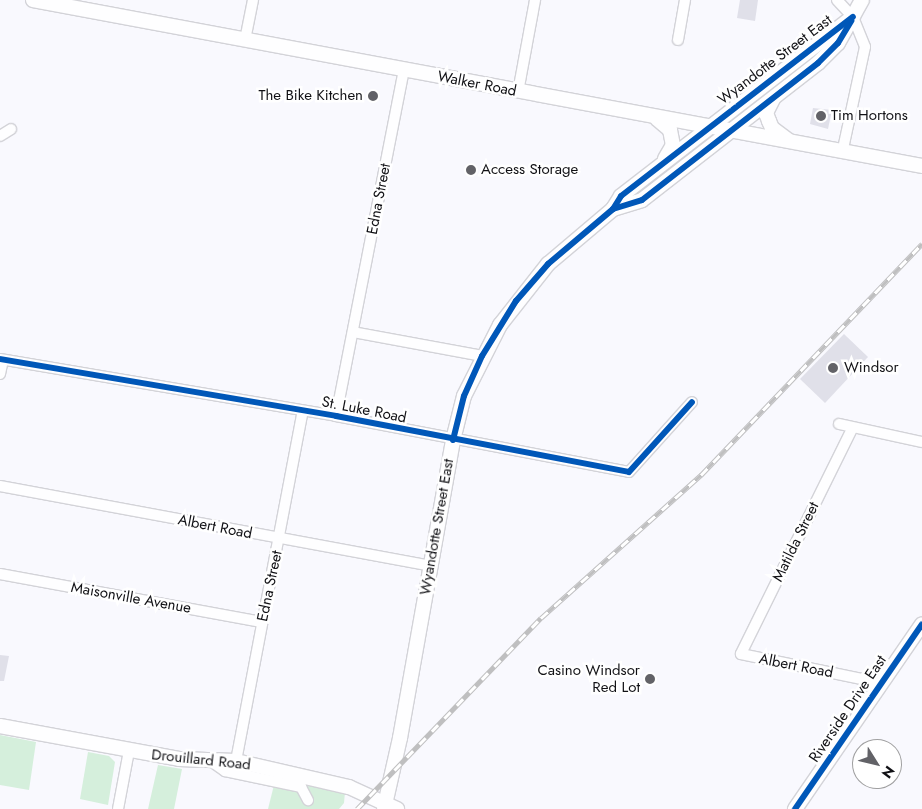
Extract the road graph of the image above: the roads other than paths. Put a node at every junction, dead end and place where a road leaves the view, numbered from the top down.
1 (33, 0) edge
2 (253, 0) edge
3 (535, 0) edge
4 (685, 0) edge
5 (837, 0) edge
6 (862, 0) edge
7 (853, 17) junction
8 (245, 40) junction
9 (678, 40) dead end
10 (404, 70) junction
11 (518, 92) junction
12 (774, 97) junction
13 (656, 118) junction
14 (707, 127) junction
15 (11, 128) dead end
16 (729, 132) junction
17 (0, 136) edge
18 (792, 143) junction
19 (842, 153) junction
20 (662, 163) junction
21 (922, 166) edge
22 (613, 209) junction
23 (353, 332) junction
24 (482, 356) junction
25 (1, 360) edge
26 (0, 374) edge
27 (692, 402) dead end
28 (303, 411) junction
29 (336, 416) junction
30 (839, 424) dead end
31 (852, 430) junction
32 (453, 440) junction
33 (922, 442) edge
34 (0, 486) edge
35 (280, 539) junction
36 (430, 566) junction
37 (0, 574) edge
38 (262, 622) junction
39 (922, 624) edge
40 (741, 654) joint
41 (881, 683) junction
42 (0, 726) edge
43 (129, 751) junction
44 (236, 760) junction
45 (212, 762) junction
46 (308, 800) dead end
47 (388, 806) edge
48 (118, 809) edge
49 (795, 809) edge

1 - 8 main road, Walker Road
2 - 8 street
3 - 11 street
4 - 9 street
5 - 7 street
6 - 7 main road, Wyandotte Street East
7 - 12 main road, Wyandotte Street East
7 - 14 main road, Wyandotte Street East
7 - 19 street
8 - 10 main road, Walker Road
10 - 11 main road, Walker Road
10 - 23 street, Edna Street
11 - 13 main road, Walker Road
12 - 16 main road, Wyandotte Street East
12 - 18 main road
13 - 14 main road, Walker Road
13 - 20 main road
14 - 16 main road, Walker Road
14 - 20 main road, Wyandotte Street East
15 - 17 street
16 - 18 main road, Walker Road
16 - 22 main road, Wyandotte Street East
18 - 19 main road, Walker Road
19 - 21 main road, Walker Road
20 - 22 main road, Wyandotte Street East
22 - 24 main road, Wyandotte Street East
23 - 24 street
23 - 29 street, Edna Street
24 - 32 main road, Wyandotte Street East
25 - 26 street
25 - 28 street, St. Luke Road
27 - 32 street, St. Luke Road
28 - 29 street, St. Luke Road
28 - 35 street, Edna Street
29 - 32 street, St. Luke Road
30 - 31 street
31 - 33 street
31 - 40 street, Matilda Street
32 - 36 main road, Wyandotte Street East
34 - 35 street, Albert Road
35 - 36 street, Albert Road
35 - 38 street, Edna Street
36 - 47 main road, Wyandotte Street East
37 - 38 street, Maisonville Avenue
38 - 44 street, Edna Street
39 - 41 main road, Riverside Drive East
40 - 41 street, Albert Road
41 - 49 main road, Riverside Drive East
42 - 43 main road, Drouillard Road
43 - 45 main road, Drouillard Road
43 - 48 street
44 - 45 main road, Drouillard Road
44 - 47 main road, Drouillard Road
45 - 46 street

